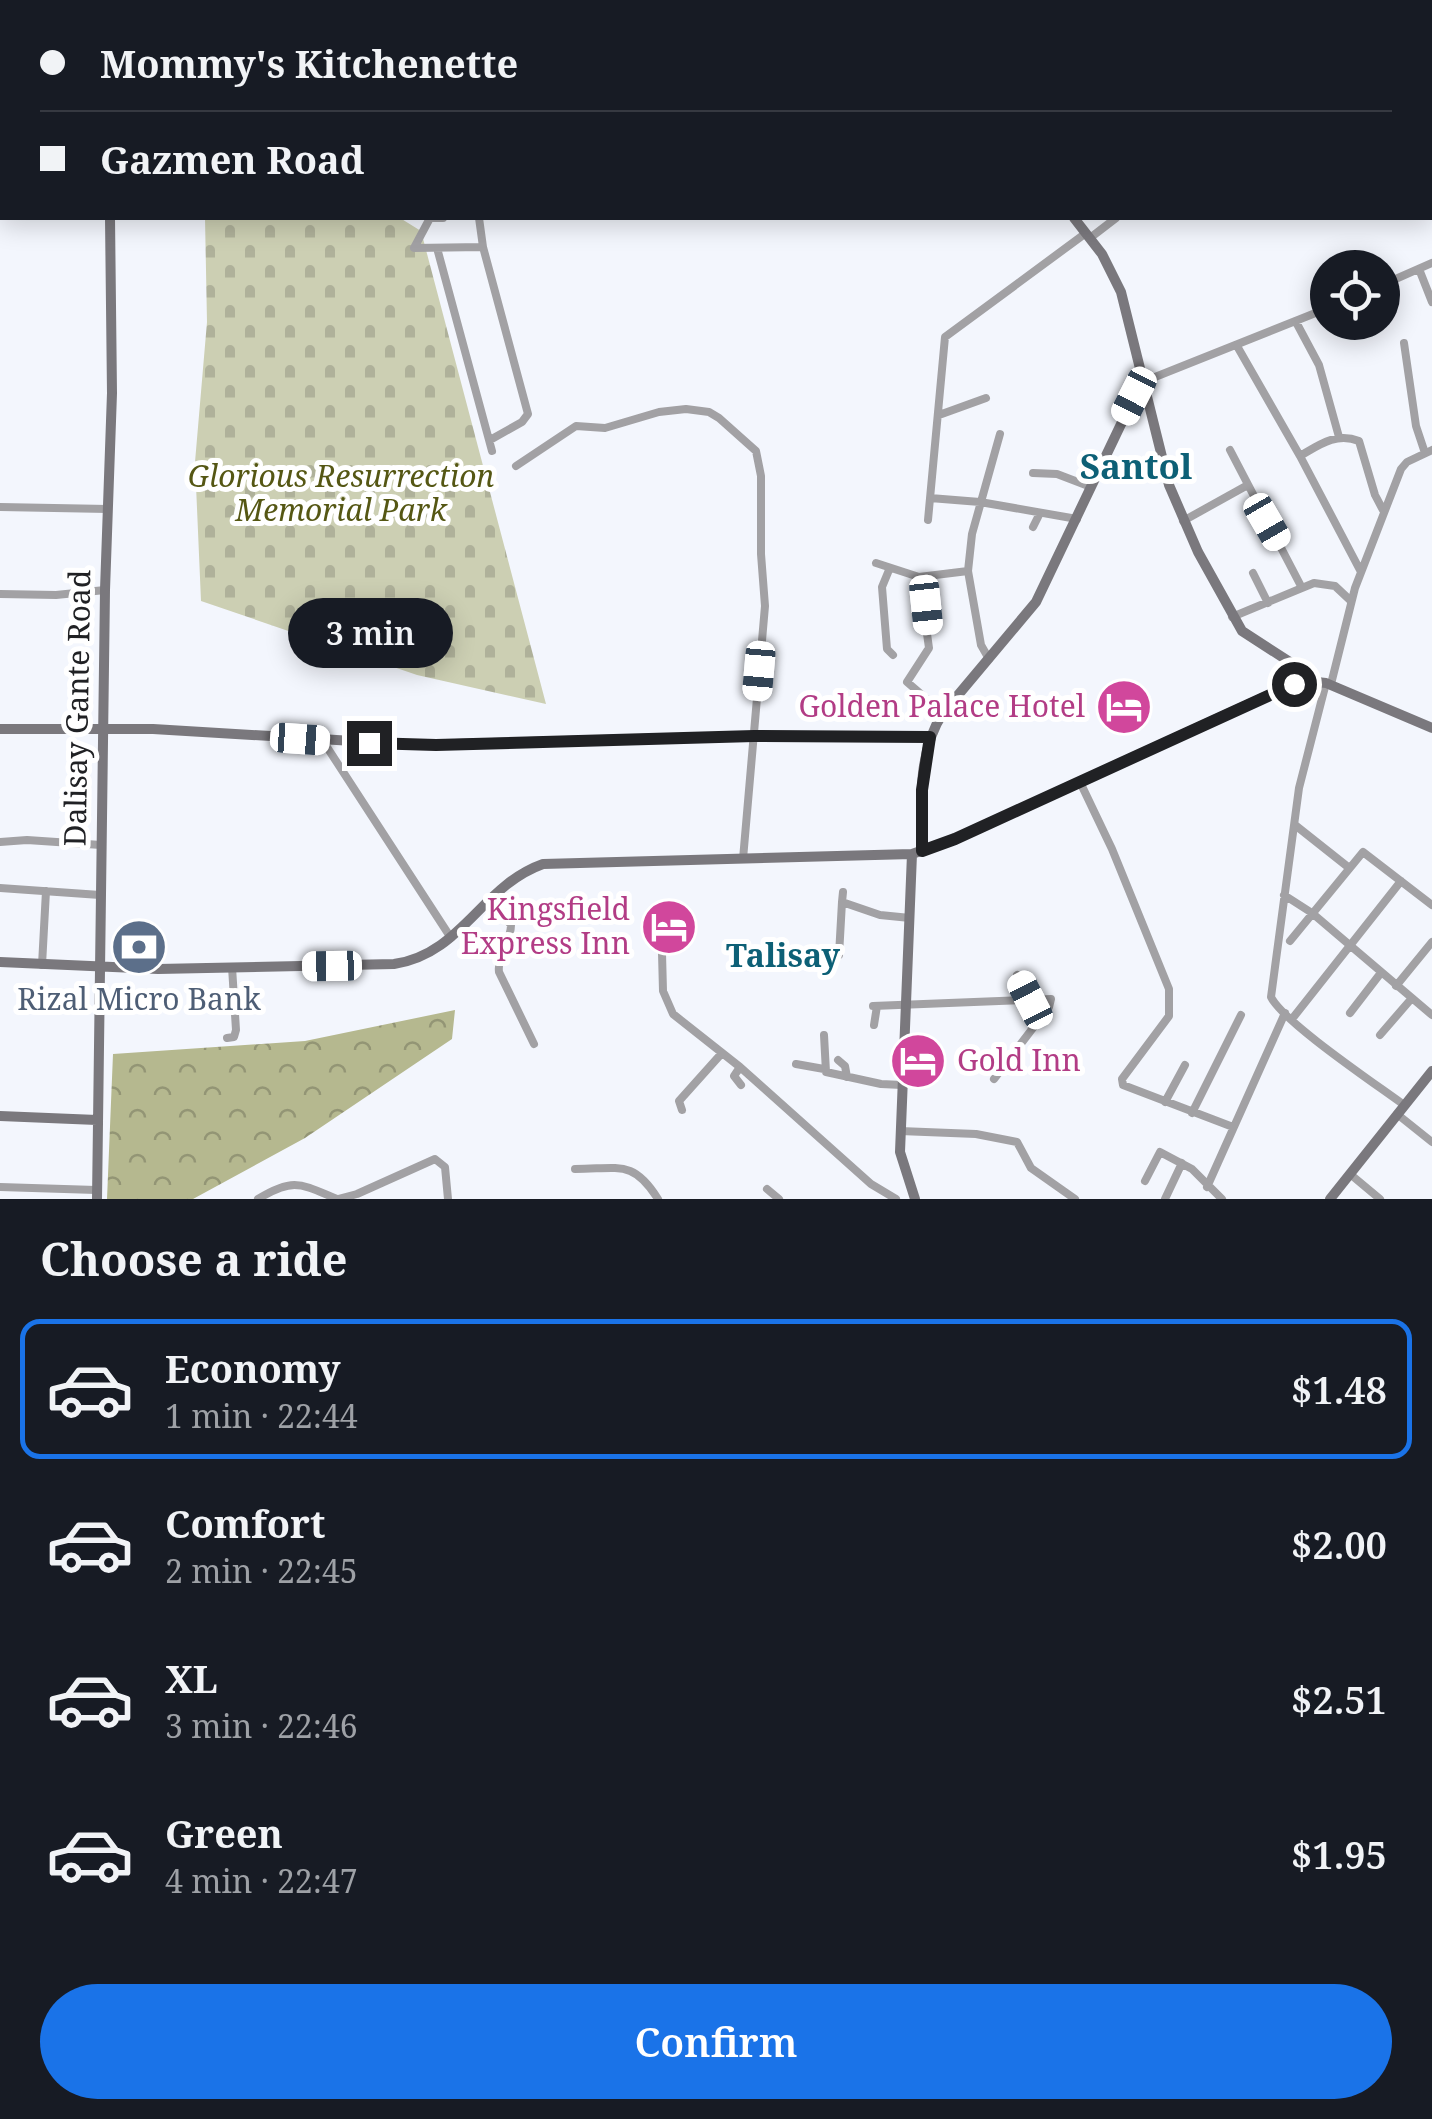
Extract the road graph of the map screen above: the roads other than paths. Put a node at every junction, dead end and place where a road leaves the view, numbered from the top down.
1 (1432, 95) edge
2 (1432, 110) edge
3 (110, 220) edge
4 (429, 220) edge
5 (480, 220) edge
6 (1076, 220) edge
7 (1113, 220) edge
8 (1088, 236) junction
9 (483, 247) junction
10 (437, 248) junction
11 (1432, 263) edge
12 (1419, 269) junction
13 (1400, 277) edge
14 (1432, 302) edge
15 (1310, 316) edge
16 (1296, 322) junction
17 (1404, 342) dead end
18 (1238, 346) junction
19 (1146, 385) junction
20 (986, 398) dead end
21 (939, 415) junction
22 (1000, 434) dead end
23 (1339, 438) junction
24 (490, 440) junction
25 (1230, 450) dead end
26 (492, 451) dead end
27 (1429, 451) edge
28 (1300, 456) junction
29 (516, 466) dead end
30 (1034, 473) dead end
31 (1246, 486) junction
32 (1092, 488) junction
33 (930, 498) junction
34 (980, 502) junction
35 (0, 507) edge
36 (108, 509) junction
37 (1384, 512) junction
38 (1040, 513) junction
39 (1077, 519) junction
40 (928, 520) dead end
41 (1182, 522) junction
42 (1034, 526) dead end
43 (876, 563) dead end
44 (888, 570) junction
45 (968, 571) junction
46 (1361, 572) junction
47 (1253, 574) dead end
48 (919, 577) junction
49 (1302, 588) junction
50 (105, 590) junction
51 (0, 594) edge
52 (1351, 602) junction
53 (1268, 603) junction
54 (1232, 617) junction
55 (893, 655) dead end
56 (988, 659) junction
57 (1307, 681) junction
58 (1328, 684) junction
59 (942, 713) junction
60 (103, 728) junction
61 (1432, 728) edge
62 (0, 730) edge
63 (754, 736) junction
64 (930, 737) junction
65 (323, 741) junction
66 (1080, 782) junction
67 (1295, 826) junction
68 (0, 842) edge
69 (101, 845) junction
70 (917, 852) junction
71 (743, 858) junction
72 (1348, 867) junction
73 (1401, 881) junction
74 (0, 888) edge
75 (46, 891) junction
76 (100, 895) junction
77 (1284, 895) junction
78 (490, 899) junction
79 (1432, 905) edge
80 (1312, 913) junction
81 (910, 918) junction
82 (451, 939) junction
83 (1290, 941) dead end
84 (1432, 942) edge
85 (1348, 944) junction
86 (662, 953) dead end
87 (839, 955) dead end
88 (0, 962) edge
89 (42, 965) junction
90 (100, 968) junction
91 (232, 968) junction
92 (1380, 974) junction
93 (1017, 975) dead end
94 (1396, 986) junction
95 (1412, 998) junction
96 (1030, 1000) junction
97 (908, 1007) junction
98 (1350, 1013) dead end
99 (1240, 1015) dead end
100 (1432, 1015) edge
101 (1289, 1016) junction
102 (874, 1025) dead end
103 (824, 1035) dead end
104 (1380, 1035) dead end
105 (227, 1038) dead end
106 (534, 1044) dead end
107 (722, 1053) junction
108 (838, 1060) dead end
109 (796, 1064) dead end
110 (1185, 1065) dead end
111 (740, 1067) junction
112 (824, 1070) junction
113 (1432, 1070) edge
114 (847, 1077) junction
115 (994, 1079) dead end
116 (741, 1085) dead end
117 (902, 1085) junction
118 (1165, 1102) junction
119 (682, 1110) dead end
120 (1400, 1110) junction
121 (1192, 1114) junction
122 (0, 1116) edge
123 (97, 1120) junction
124 (1232, 1127) junction
125 (900, 1131) junction
126 (1432, 1142) edge
127 (1182, 1163) junction
128 (575, 1169) dead end
129 (1350, 1174) junction
130 (1145, 1182) dead end
131 (0, 1187) edge
132 (1207, 1187) junction
133 (768, 1189) dead end
134 (96, 1194) edge
135 (258, 1199) edge
136 (338, 1199) edge
137 (448, 1199) edge
138 (658, 1199) edge
139 (779, 1199) edge
140 (896, 1199) edge
141 (915, 1199) edge
142 (1075, 1199) edge
143 (1166, 1199) edge
144 (1222, 1199) edge
145 (1330, 1199) edge
146 (1380, 1199) edge

1 - 2 street
3 - 36 main road, Dalisay Gante Road
4 - 10 street
5 - 9 street
6 - 8 main road
7 - 8 street
8 - 19 main road
8 - 21 street
9 - 10 street
9 - 24 street
10 - 24 street
11 - 12 street
12 - 13 street
12 - 14 street
15 - 16 street
16 - 18 street
16 - 23 street
17 - 27 street
18 - 19 street
18 - 28 street
19 - 32 main road
19 - 41 main road
20 - 21 street
21 - 33 street
22 - 34 street
23 - 28 street
23 - 37 street
24 - 26 street
25 - 31 street
27 - 37 street
28 - 46 street
29 - 63 street
30 - 32 street
31 - 41 street
31 - 49 street
32 - 39 main road
33 - 34 street
33 - 40 street
34 - 38 street
34 - 45 street
35 - 36 street
36 - 50 main road, Dalisay Gante Road
37 - 46 street
38 - 39 street
38 - 42 street
39 - 56 main road
41 - 54 main road
43 - 44 street
44 - 48 street
44 - 55 street
45 - 48 street
45 - 56 street
46 - 52 street
47 - 53 street
48 - 59 street
49 - 52 street
49 - 53 street
50 - 51 street
50 - 60 main road, Dalisay Gante Road
52 - 58 street
53 - 54 street
54 - 57 main road
56 - 59 main road
57 - 58 main road
57 - 66 main road
58 - 61 main road
58 - 67 street
59 - 64 main road
60 - 62 main road
60 - 65 main road
60 - 69 main road, Dalisay Gante Road
63 - 64 main road
63 - 65 main road
63 - 71 street
64 - 70 main road
65 - 82 street
66 - 70 main road
66 - 118 street
67 - 72 street
67 - 77 street
68 - 69 street
69 - 76 main road, Dalisay Gante Road
70 - 71 main road
70 - 81 main road
71 - 78 main road
72 - 73 street
72 - 80 street
73 - 79 street
73 - 85 street
74 - 75 street
75 - 76 street
75 - 89 street
76 - 90 main road, Dalisay Gante Road
77 - 80 street
77 - 101 street
78 - 82 main road
78 - 106 street
80 - 83 street
80 - 85 street
81 - 87 street
81 - 97 main road
82 - 91 main road
84 - 94 street
85 - 92 street
85 - 101 street
86 - 107 street
88 - 89 main road
89 - 90 main road
90 - 91 main road
90 - 123 main road, Dalisay Gante Road
91 - 105 street
92 - 94 street
92 - 98 street
93 - 96 street
94 - 95 street
95 - 100 street
95 - 104 street
96 - 97 street
96 - 115 street
97 - 102 street
97 - 117 main road
99 - 121 street
101 - 120 street
101 - 124 street
103 - 112 street
107 - 111 street
107 - 119 street
108 - 114 street
109 - 112 street
110 - 118 street
111 - 116 street
111 - 140 street
112 - 114 street
113 - 120 main road
114 - 117 street
117 - 125 main road
118 - 121 street
120 - 126 street
120 - 129 main road
121 - 124 street
122 - 123 main road
123 - 134 main road, Dalisay Gante Road
124 - 132 street
125 - 141 main road
125 - 142 street
127 - 130 street
127 - 132 street
127 - 143 street
128 - 138 street
129 - 145 main road
129 - 146 street
131 - 134 street
132 - 144 street
133 - 139 street
135 - 136 street
136 - 137 street

